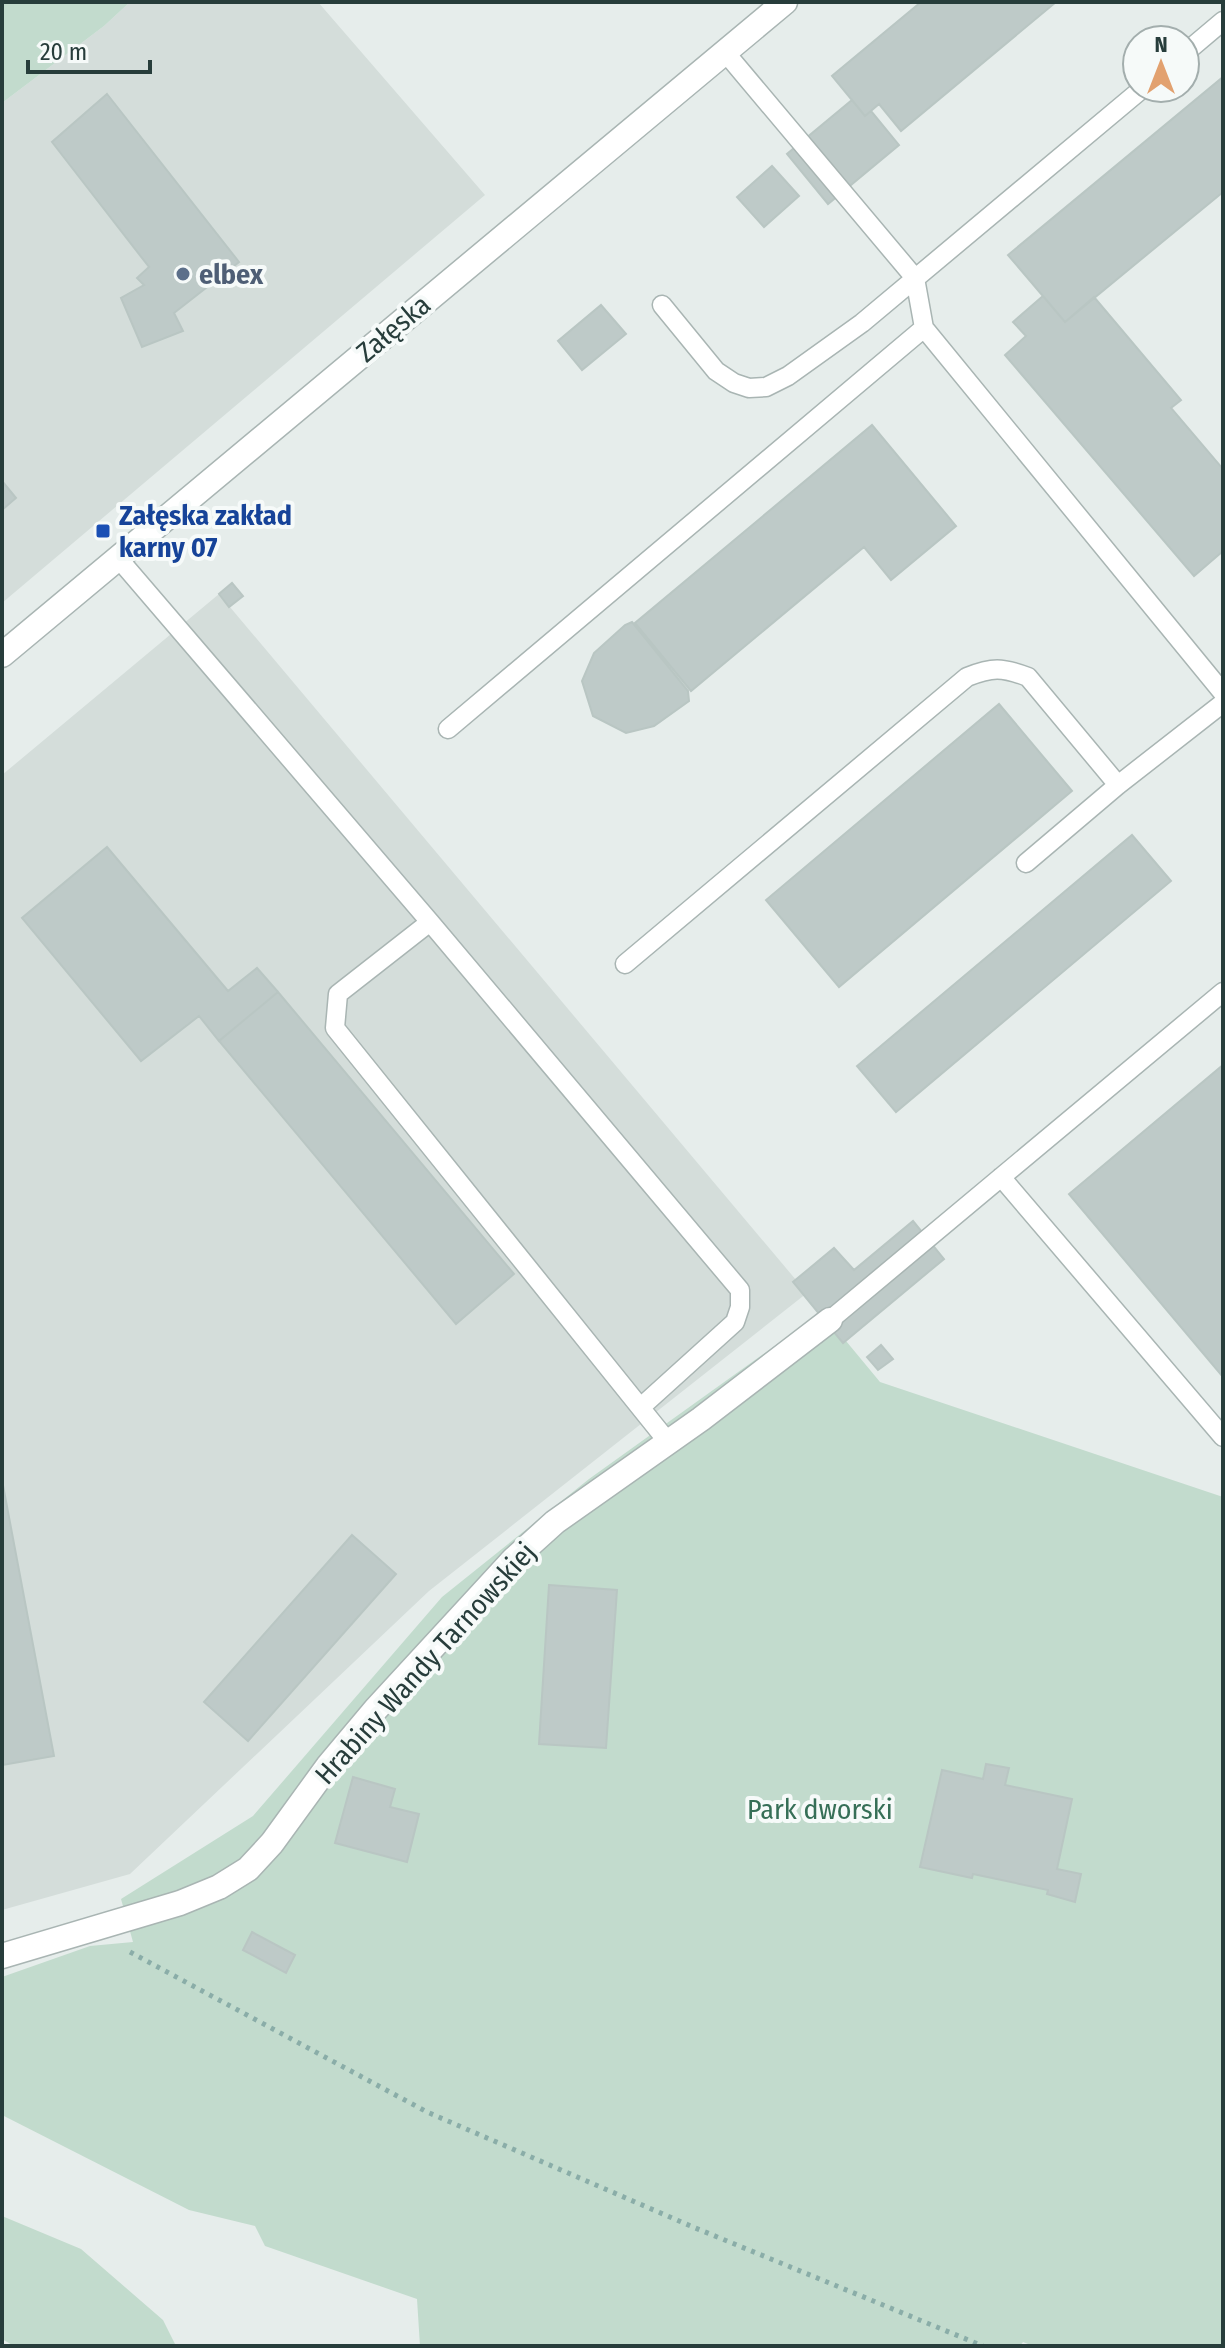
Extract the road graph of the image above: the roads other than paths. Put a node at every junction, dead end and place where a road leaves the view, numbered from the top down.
1 (785, 2) edge
2 (1223, 21) edge
3 (1201, 40) edge
4 (725, 52) junction
5 (1124, 104) edge
6 (915, 278) junction
7 (662, 305) dead end
8 (924, 328) junction
9 (118, 558) junction
10 (2, 655) edge
11 (1223, 693) edge
12 (1223, 703) edge
13 (448, 729) dead end
14 (1118, 785) junction
15 (1026, 863) dead end
16 (430, 922) junction
17 (625, 964) dead end
18 (1223, 992) edge
19 (1001, 1177) junction
20 (830, 1320) joint
21 (641, 1407) junction
22 (1223, 1437) edge
23 (668, 1442) junction
24 (2, 1956) edge

1 - 4 street, Załęska
2 - 3 lane
4 - 6 lane
4 - 9 street, Załęska
5 - 6 lane
6 - 7 lane
6 - 8 lane
8 - 11 lane
8 - 13 lane
9 - 10 street, Załęska
9 - 16 lane
12 - 14 lane
14 - 15 lane
14 - 17 lane
16 - 21 lane
16 - 21 lane
18 - 19 lane
19 - 20 lane
19 - 22 lane
20 - 23 street, Hrabiny Wandy Tarnowskiej
21 - 23 lane
23 - 24 street, Hrabiny Wandy Tarnowskiej

